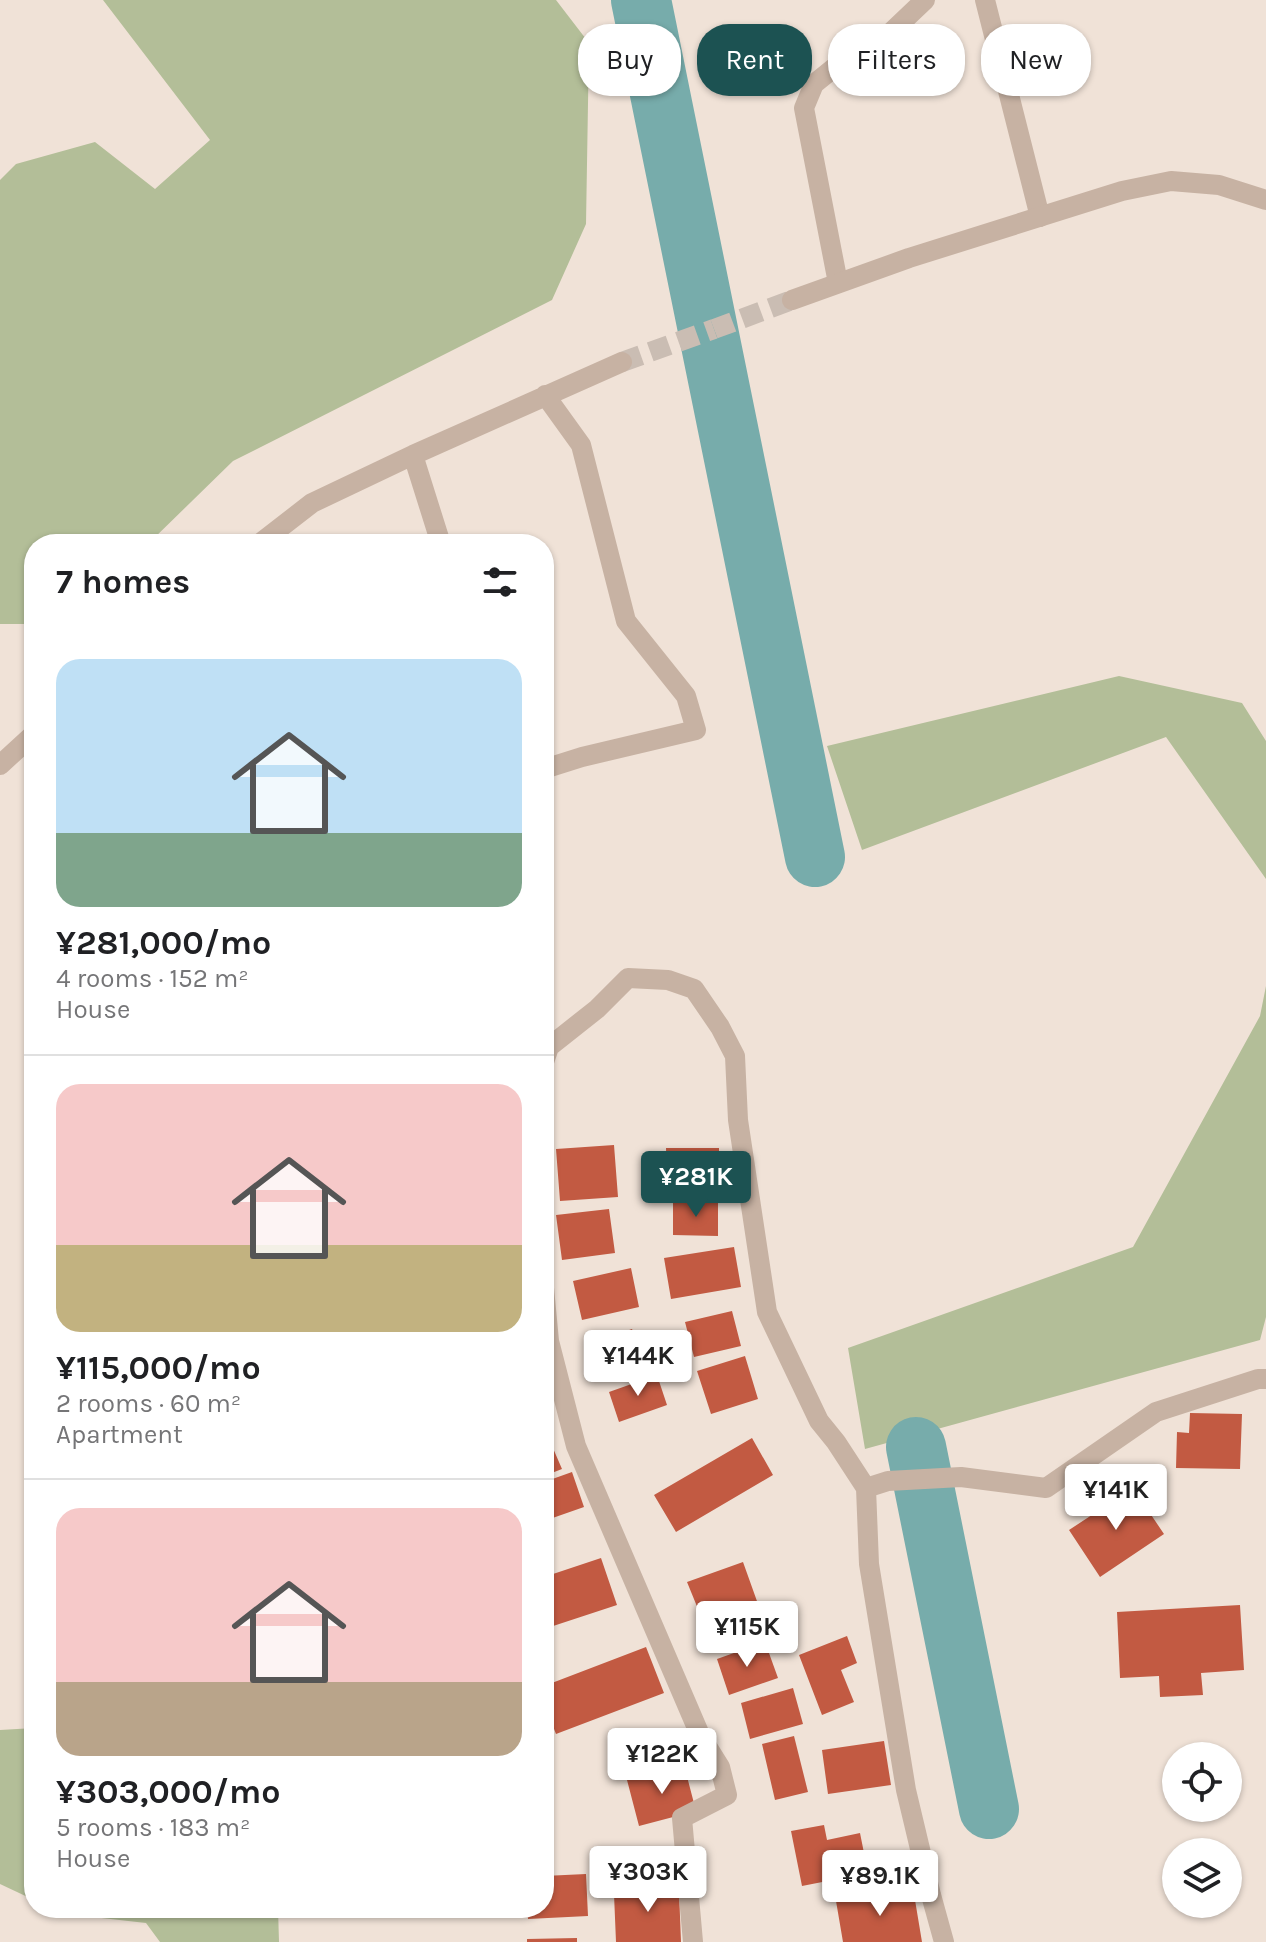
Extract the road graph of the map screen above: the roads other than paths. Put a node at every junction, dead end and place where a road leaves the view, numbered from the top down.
1 (925, 0) edge
2 (985, 0) edge
3 (1266, 200) edge
4 (1040, 217) junction
5 (838, 283) junction
6 (792, 300) tunnel mouth
7 (622, 362) tunnel mouth
8 (545, 395) junction
9 (413, 455) junction
10 (272, 534) edge
11 (438, 534) edge
12 (24, 743) edge
13 (0, 765) edge
14 (554, 766) edge
15 (554, 1046) edge
16 (554, 1360) edge
17 (1266, 1379) edge
18 (866, 1488) junction
19 (693, 1942) edge
20 (944, 1942) edge

1 - 5 street
2 - 4 street
3 - 4 street
4 - 5 street
5 - 6 street
7 - 8 street
8 - 9 street
8 - 14 street
9 - 10 street
9 - 11 street
12 - 13 street
15 - 18 street
16 - 19 street
17 - 18 street
18 - 20 street

